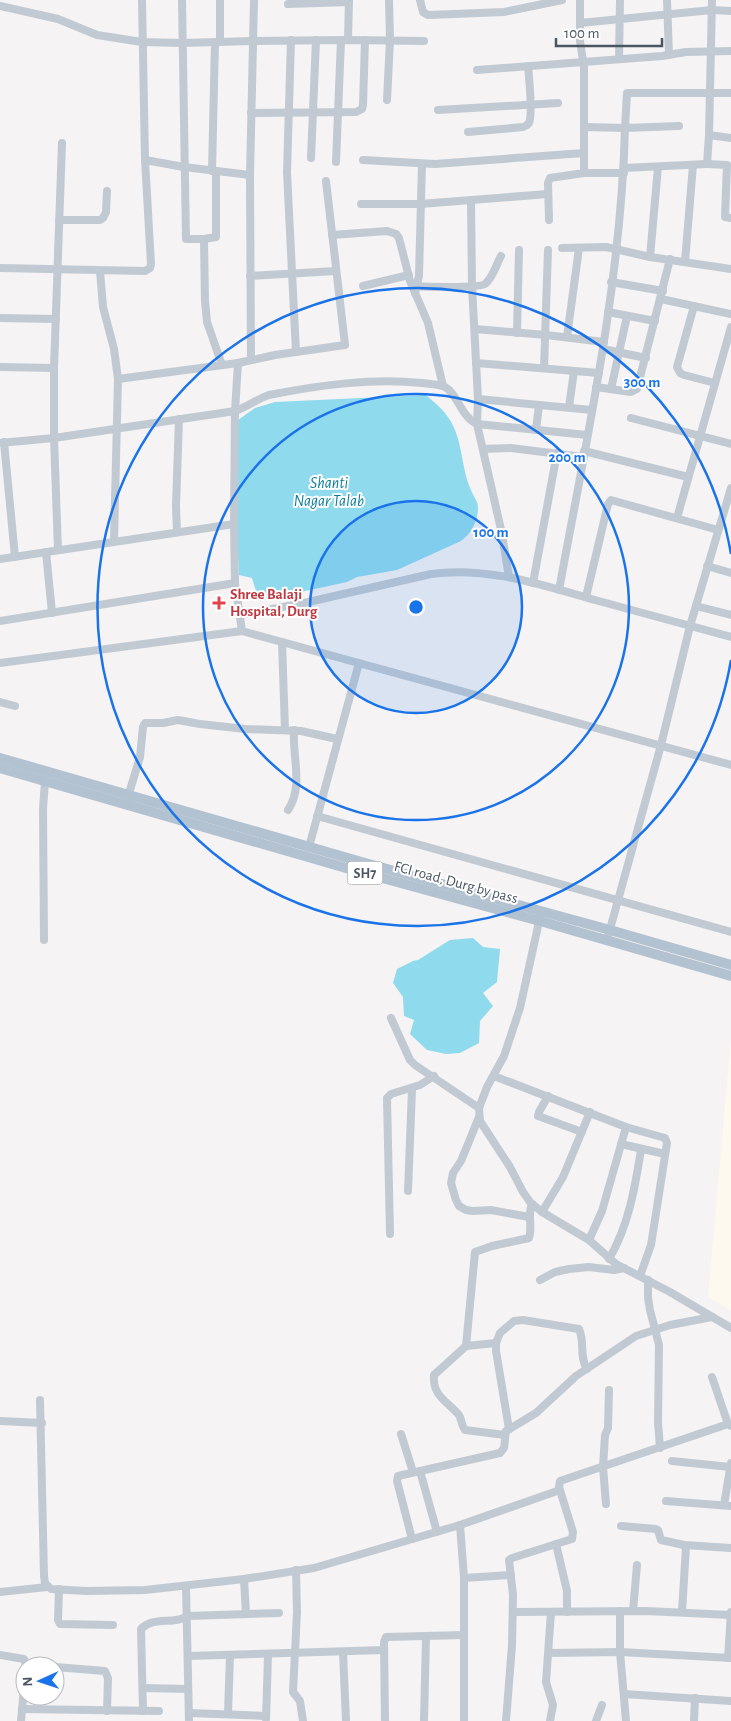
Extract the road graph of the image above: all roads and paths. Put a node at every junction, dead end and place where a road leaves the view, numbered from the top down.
1 (142, 0) edge
2 (182, 0) edge
3 (220, 0) edge
4 (254, 0) edge
5 (389, 0) edge
6 (420, 0) edge
7 (562, 0) edge
8 (580, 0) edge
9 (620, 0) edge
10 (667, 0) edge
11 (712, 0) edge
12 (349, 1) edge
13 (288, 4) dead end
14 (0, 6) edge
15 (712, 10) junction
16 (731, 11) edge
17 (668, 14) junction
18 (620, 19) junction
19 (580, 23) junction
20 (253, 40) junction
21 (291, 40) junction
22 (316, 40) junction
23 (344, 40) junction
24 (365, 40) junction
25 (390, 40) junction
26 (424, 41) dead end
27 (142, 42) junction
28 (217, 42) junction
29 (182, 44) junction
30 (711, 51) junction
31 (731, 51) edge
32 (669, 55) junction
33 (619, 59) junction
34 (583, 62) junction
35 (528, 66) junction
36 (478, 70) dead end
37 (709, 92) junction
38 (731, 93) edge
39 (386, 100) dead end
40 (558, 103) dead end
41 (530, 105) junction
42 (438, 110) dead end
43 (289, 112) junction
44 (313, 112) junction
45 (338, 112) junction
46 (251, 113) junction
47 (679, 126) dead end
48 (584, 127) junction
49 (625, 128) junction
50 (468, 132) dead end
51 (709, 135) junction
52 (731, 138) edge
53 (62, 144) dead end
54 (584, 152) junction
55 (311, 158) dead end
56 (146, 160) junction
57 (364, 160) dead end
58 (336, 162) dead end
59 (422, 164) junction
60 (707, 164) junction
61 (693, 165) junction
62 (658, 166) junction
63 (184, 168) junction
64 (624, 170) junction
65 (214, 171) junction
66 (584, 173) junction
67 (250, 175) junction
68 (326, 180) dead end
69 (107, 191) dead end
70 (548, 194) junction
71 (470, 202) junction
72 (361, 204) dead end
73 (420, 204) junction
74 (731, 218) edge
75 (59, 220) junction
76 (549, 220) dead end
77 (332, 235) junction
78 (204, 239) junction
79 (562, 248) dead end
80 (579, 248) junction
81 (616, 248) junction
82 (519, 250) dead end
83 (548, 250) dead end
84 (500, 256) dead end
85 (650, 257) junction
86 (670, 260) junction
87 (685, 262) junction
88 (0, 268) edge
89 (58, 269) junction
90 (731, 270) edge
91 (100, 271) junction
92 (336, 271) junction
93 (292, 274) junction
94 (409, 275) junction
95 (250, 276) junction
96 (612, 282) junction
97 (363, 286) dead end
98 (472, 286) junction
99 (416, 289) junction
100 (662, 295) junction
101 (694, 306) junction
102 (608, 312) junction
103 (731, 314) edge
104 (627, 316) junction
105 (0, 318) edge
106 (56, 319) junction
107 (655, 321) junction
108 (731, 327) edge
109 (475, 330) junction
110 (517, 333) junction
111 (546, 335) junction
112 (567, 337) junction
113 (603, 346) junction
114 (296, 352) junction
115 (619, 353) junction
116 (646, 358) junction
117 (251, 360) junction
118 (238, 363) junction
119 (476, 363) junction
120 (222, 365) junction
121 (0, 367) edge
122 (54, 368) junction
123 (544, 368) junction
124 (574, 370) junction
125 (598, 372) junction
126 (118, 378) junction
127 (715, 383) junction
128 (443, 386) junction
129 (596, 387) junction
130 (611, 389) junction
131 (478, 399) junction
132 (539, 405) junction
133 (568, 407) junction
134 (592, 410) junction
135 (235, 411) junction
136 (179, 418) junction
137 (632, 418) dead end
138 (477, 424) junction
139 (117, 429) junction
140 (536, 430) junction
141 (587, 435) junction
142 (700, 436) junction
143 (54, 438) junction
144 (2, 443) edge
145 (731, 444) edge
146 (483, 449) junction
147 (557, 453) junction
148 (584, 454) junction
149 (688, 477) junction
150 (731, 488) edge
151 (677, 518) junction
152 (234, 524) junction
153 (718, 530) junction
154 (177, 532) junction
155 (114, 541) junction
156 (58, 550) junction
157 (46, 552) junction
158 (15, 557) junction
159 (0, 559) edge
160 (707, 566) junction
161 (731, 573) edge
162 (509, 577) junction
163 (235, 583) junction
164 (533, 583) junction
165 (559, 590) junction
166 (586, 597) junction
167 (696, 606) junction
168 (52, 613) junction
169 (240, 615) junction
170 (731, 616) edge
171 (0, 621) edge
172 (690, 626) junction
173 (242, 631) junction
174 (731, 637) edge
175 (282, 642) junction
176 (0, 663) edge
177 (359, 663) junction
178 (0, 702) edge
179 (16, 706) dead end
180 (285, 730) junction
181 (294, 730) junction
182 (338, 739) junction
183 (661, 745) junction
184 (0, 758) edge
185 (731, 765) edge
186 (0, 768) edge
187 (45, 781) junction
188 (127, 799) junction
189 (288, 810) dead end
190 (317, 816) junction
191 (309, 847) junction
192 (619, 901) junction
193 (541, 916) junction
194 (731, 932) edge
195 (608, 935) junction
196 (44, 940) dead end
197 (731, 965) edge
198 (731, 976) edge
199 (391, 1018) dead end
200 (434, 1076) junction
201 (494, 1076) junction
202 (412, 1089) junction
203 (548, 1096) junction
204 (479, 1108) junction
205 (590, 1112) junction
206 (479, 1117) junction
207 (626, 1127) junction
208 (582, 1132) junction
209 (621, 1144) junction
210 (642, 1150) junction
211 (665, 1154) junction
212 (408, 1191) dead end
213 (532, 1204) junction
214 (542, 1212) junction
215 (529, 1217) junction
216 (390, 1234) dead end
217 (589, 1240) junction
218 (607, 1257) junction
219 (598, 1267) junction
220 (624, 1268) junction
221 (640, 1276) junction
222 (540, 1280) dead end
223 (648, 1280) junction
224 (712, 1317) junction
225 (731, 1328) edge
226 (655, 1329) junction
227 (496, 1344) junction
228 (466, 1346) junction
229 (586, 1369) junction
230 (712, 1377) dead end
231 (609, 1390) dead end
232 (40, 1400) dead end
233 (0, 1421) edge
234 (42, 1423) junction
235 (730, 1425) edge
236 (507, 1432) junction
237 (401, 1434) dead end
238 (660, 1448) junction
239 (672, 1461) dead end
240 (731, 1465) edge
241 (604, 1467) junction
242 (417, 1471) junction
243 (560, 1490) junction
244 (666, 1501) dead end
245 (606, 1504) dead end
246 (727, 1506) edge
247 (460, 1525) junction
248 (621, 1526) dead end
249 (437, 1532) junction
250 (412, 1539) junction
251 (556, 1544) junction
252 (684, 1545) junction
253 (731, 1548) edge
254 (637, 1565) dead end
255 (296, 1570) junction
256 (511, 1575) junction
257 (464, 1578) junction
258 (244, 1579) junction
259 (186, 1586) junction
260 (47, 1587) junction
261 (59, 1589) junction
262 (0, 1592) edge
263 (620, 1611) junction
264 (633, 1611) junction
265 (731, 1611) edge
266 (513, 1612) junction
267 (551, 1612) junction
268 (567, 1612) junction
269 (682, 1612) junction
270 (279, 1613) dead end
271 (246, 1614) junction
272 (731, 1615) edge
273 (188, 1616) junction
274 (113, 1625) dead end
275 (464, 1635) junction
276 (426, 1636) junction
277 (384, 1650) junction
278 (343, 1652) junction
279 (620, 1652) junction
280 (549, 1653) junction
281 (294, 1654) junction
282 (0, 1655) edge
283 (268, 1655) junction
284 (188, 1656) junction
285 (230, 1656) junction
286 (15, 1658) edge
287 (730, 1658) edge
288 (65, 1668) edge
289 (144, 1688) junction
290 (188, 1689) junction
291 (624, 1694) junction
292 (695, 1698) junction
293 (731, 1701) edge
294 (602, 1705) dead end
295 (22, 1706) edge
296 (22, 1709) junction
297 (107, 1711) junction
298 (133, 1711) junction
299 (143, 1711) junction
300 (159, 1711) dead end
301 (228, 1714) junction
302 (189, 1717) edge
303 (266, 1719) edge
304 (21, 1721) edge
305 (133, 1721) edge
306 (303, 1721) edge
307 (346, 1721) edge
308 (385, 1721) edge
309 (424, 1721) edge
310 (464, 1721) edge
311 (506, 1721) edge
312 (550, 1721) edge
313 (596, 1721) edge
314 (626, 1721) edge
315 (694, 1721) edge

1 - 27 street
2 - 29 street
3 - 28 street
4 - 20 street
5 - 25 street
6 - 7 street
8 - 19 street
9 - 18 street
10 - 17 street
11 - 15 street
12 - 13 street
12 - 23 street
14 - 27 street
15 - 16 street
15 - 17 street
15 - 30 street
17 - 18 street
17 - 32 street
18 - 19 street
18 - 33 street
19 - 34 street
20 - 21 street
20 - 28 street
20 - 46 street
21 - 22 street
21 - 43 street
22 - 23 street
22 - 44 street
23 - 24 street
23 - 45 street
24 - 25 street
24 - 45 street
25 - 26 street
25 - 39 street
27 - 29 street
27 - 56 street
28 - 29 street
28 - 65 street
29 - 63 street
30 - 31 street
30 - 32 street
30 - 37 street
32 - 33 street
33 - 34 street
34 - 35 street
34 - 48 street
35 - 36 street
35 - 41 street
37 - 38 street
37 - 49 street
37 - 51 street
40 - 41 street
41 - 42 street
41 - 50 street
43 - 44 street
43 - 46 street
43 - 93 street
44 - 45 street
44 - 55 street
45 - 58 street
46 - 67 street
47 - 49 street
48 - 49 street
48 - 54 street
49 - 64 street
51 - 52 street
51 - 60 street
53 - 75 street
54 - 59 street
54 - 66 street
56 - 63 street
56 - 91 street
57 - 59 street
59 - 73 street
60 - 61 street
60 - 74 street
61 - 62 street
61 - 87 street
62 - 64 street
62 - 85 street
63 - 65 street
63 - 78 street
64 - 66 street
64 - 81 street
65 - 67 street
65 - 78 street
66 - 70 street
67 - 95 street
68 - 77 street
69 - 75 street
70 - 71 street
70 - 76 street
71 - 73 street
71 - 98 street
72 - 73 street
73 - 99 street
75 - 89 street
77 - 92 street
77 - 94 street
78 - 120 street
79 - 80 street
80 - 81 street
80 - 112 street
81 - 85 street
81 - 96 street
82 - 110 street
83 - 111 street
84 - 98 street
85 - 86 street
86 - 87 street
86 - 100 street
87 - 90 street
88 - 89 street
89 - 91 street
89 - 106 street
91 - 126 street
92 - 93 street
92 - 114 street
93 - 95 street
93 - 114 street
94 - 97 street
94 - 99 street
95 - 117 street
96 - 100 street
96 - 102 street
98 - 99 street
98 - 109 street
99 - 128 street
100 - 101 street
100 - 107 street
101 - 103 street
101 - 127 street
102 - 104 street
102 - 113 street
104 - 107 street
104 - 115 street
105 - 106 street
106 - 122 street
107 - 116 street
108 - 127 street
109 - 110 street
109 - 119 street
110 - 111 street
111 - 112 street
111 - 123 street
112 - 113 street
113 - 115 street
113 - 125 street
114 - 117 street
115 - 116 street
115 - 130 street
116 - 130 street
117 - 118 street
118 - 120 street
118 - 135 street
119 - 123 street
119 - 131 street
120 - 126 street
121 - 122 street
122 - 143 street
123 - 124 street
124 - 125 street
124 - 133 street
125 - 129 street
126 - 139 street
127 - 142 street
128 - 135 street
128 - 138 street
129 - 130 street
129 - 134 street
131 - 132 street
131 - 138 street
132 - 133 street
132 - 140 street
133 - 134 street
134 - 141 street
135 - 136 street
135 - 152 street
136 - 139 street
136 - 154 street
137 - 142 street
138 - 140 street
138 - 146 street
139 - 143 street
139 - 155 street
140 - 141 street
141 - 148 street
142 - 145 street
142 - 149 street
143 - 144 street
143 - 156 street
144 - 158 street
146 - 147 street
146 - 162 street
147 - 148 street
147 - 164 street
148 - 149 street
148 - 165 street
149 - 151 street
150 - 153 street
151 - 153 street
151 - 166 street
152 - 154 street
152 - 163 street
153 - 160 street
154 - 155 street
155 - 156 street
156 - 157 street
157 - 158 street
157 - 168 street
158 - 159 street
160 - 161 street
160 - 167 street
162 - 164 street
162 - 169 street
163 - 168 street
163 - 169 street
164 - 165 street
165 - 166 street
166 - 172 street
167 - 170 street
167 - 172 street
168 - 171 street
169 - 173 street
172 - 174 street
172 - 183 street
173 - 175 street
173 - 176 street
175 - 177 street
175 - 180 street
177 - 182 street
177 - 183 street
178 - 179 street
180 - 181 street
180 - 188 street
181 - 182 street
181 - 189 street
182 - 190 street
183 - 185 street
183 - 192 street
184 - 188 main road, FCI road, Durg by pass / SH7
186 - 187 main road, FCI road, Durg by pass / SH7
187 - 188 main road, FCI road, Durg by pass / SH7
187 - 196 street
188 - 191 main road, FCI road, Durg by pass / SH7
188 - 193 main road, FCI road, Durg by pass / SH7
190 - 191 street
190 - 192 street
191 - 193 main road, FCI road, Durg by pass / SH7
192 - 194 street
192 - 195 street
193 - 195 main road, FCI road, Durg by pass / SH7
193 - 201 street
195 - 197 main road, FCI road, Durg by pass / SH7
195 - 198 main road, FCI road, Durg by pass / SH7
199 - 200 street
200 - 202 street
200 - 204 street
201 - 203 street
201 - 204 street
202 - 212 street
202 - 216 street
203 - 205 street
203 - 208 street
204 - 206 street
205 - 207 street
205 - 208 street
206 - 213 street
206 - 215 street
207 - 209 street
207 - 211 street
208 - 214 street
209 - 210 street
209 - 217 street
210 - 211 street
210 - 218 street
211 - 221 street
213 - 214 street
213 - 215 street
214 - 217 street
215 - 228 street
217 - 218 street
218 - 219 street
218 - 220 street
219 - 220 street
219 - 222 street
220 - 221 street
221 - 223 street
223 - 224 street
223 - 226 street
224 - 225 street
224 - 226 street
226 - 229 street
226 - 238 street
227 - 228 street
227 - 229 street
227 - 236 street
228 - 236 street
229 - 236 street
230 - 235 street
231 - 241 street
232 - 234 street
233 - 234 street
234 - 260 street
235 - 238 street
236 - 242 street
237 - 242 street
238 - 241 street
239 - 240 street
240 - 246 street
241 - 243 street
241 - 245 street
242 - 249 street
242 - 250 street
243 - 247 street
243 - 251 street
244 - 246 street
247 - 249 street
247 - 257 street
248 - 252 street
249 - 250 street
250 - 255 street
251 - 256 street
251 - 268 street
252 - 253 street
252 - 269 street
254 - 264 street
255 - 258 street
255 - 281 street
256 - 257 street
256 - 266 street
257 - 275 street
258 - 259 street
258 - 271 street
259 - 261 street
259 - 273 street
260 - 261 street
260 - 262 street
261 - 274 street
263 - 264 street
263 - 268 street
263 - 279 street
264 - 269 street
265 - 272 street
266 - 267 street
266 - 311 street
267 - 268 street
267 - 280 street
269 - 272 street
270 - 271 street
271 - 273 street
272 - 287 street
273 - 284 street
273 - 289 street
275 - 276 street
275 - 310 street
276 - 277 street
276 - 309 street
277 - 278 street
277 - 308 street
278 - 281 street
278 - 307 street
279 - 280 street
279 - 287 street
279 - 291 street
280 - 312 street
281 - 283 street
281 - 306 street
282 - 286 street
283 - 285 street
283 - 303 street
284 - 285 street
284 - 290 street
285 - 301 street
288 - 297 street
289 - 290 street
289 - 299 street
290 - 302 street
291 - 292 street
291 - 314 street
292 - 293 street
292 - 315 street
294 - 313 street
295 - 296 street
296 - 297 street
296 - 304 street
297 - 298 street
298 - 299 street
298 - 305 street
299 - 300 street
301 - 302 street
301 - 303 street

